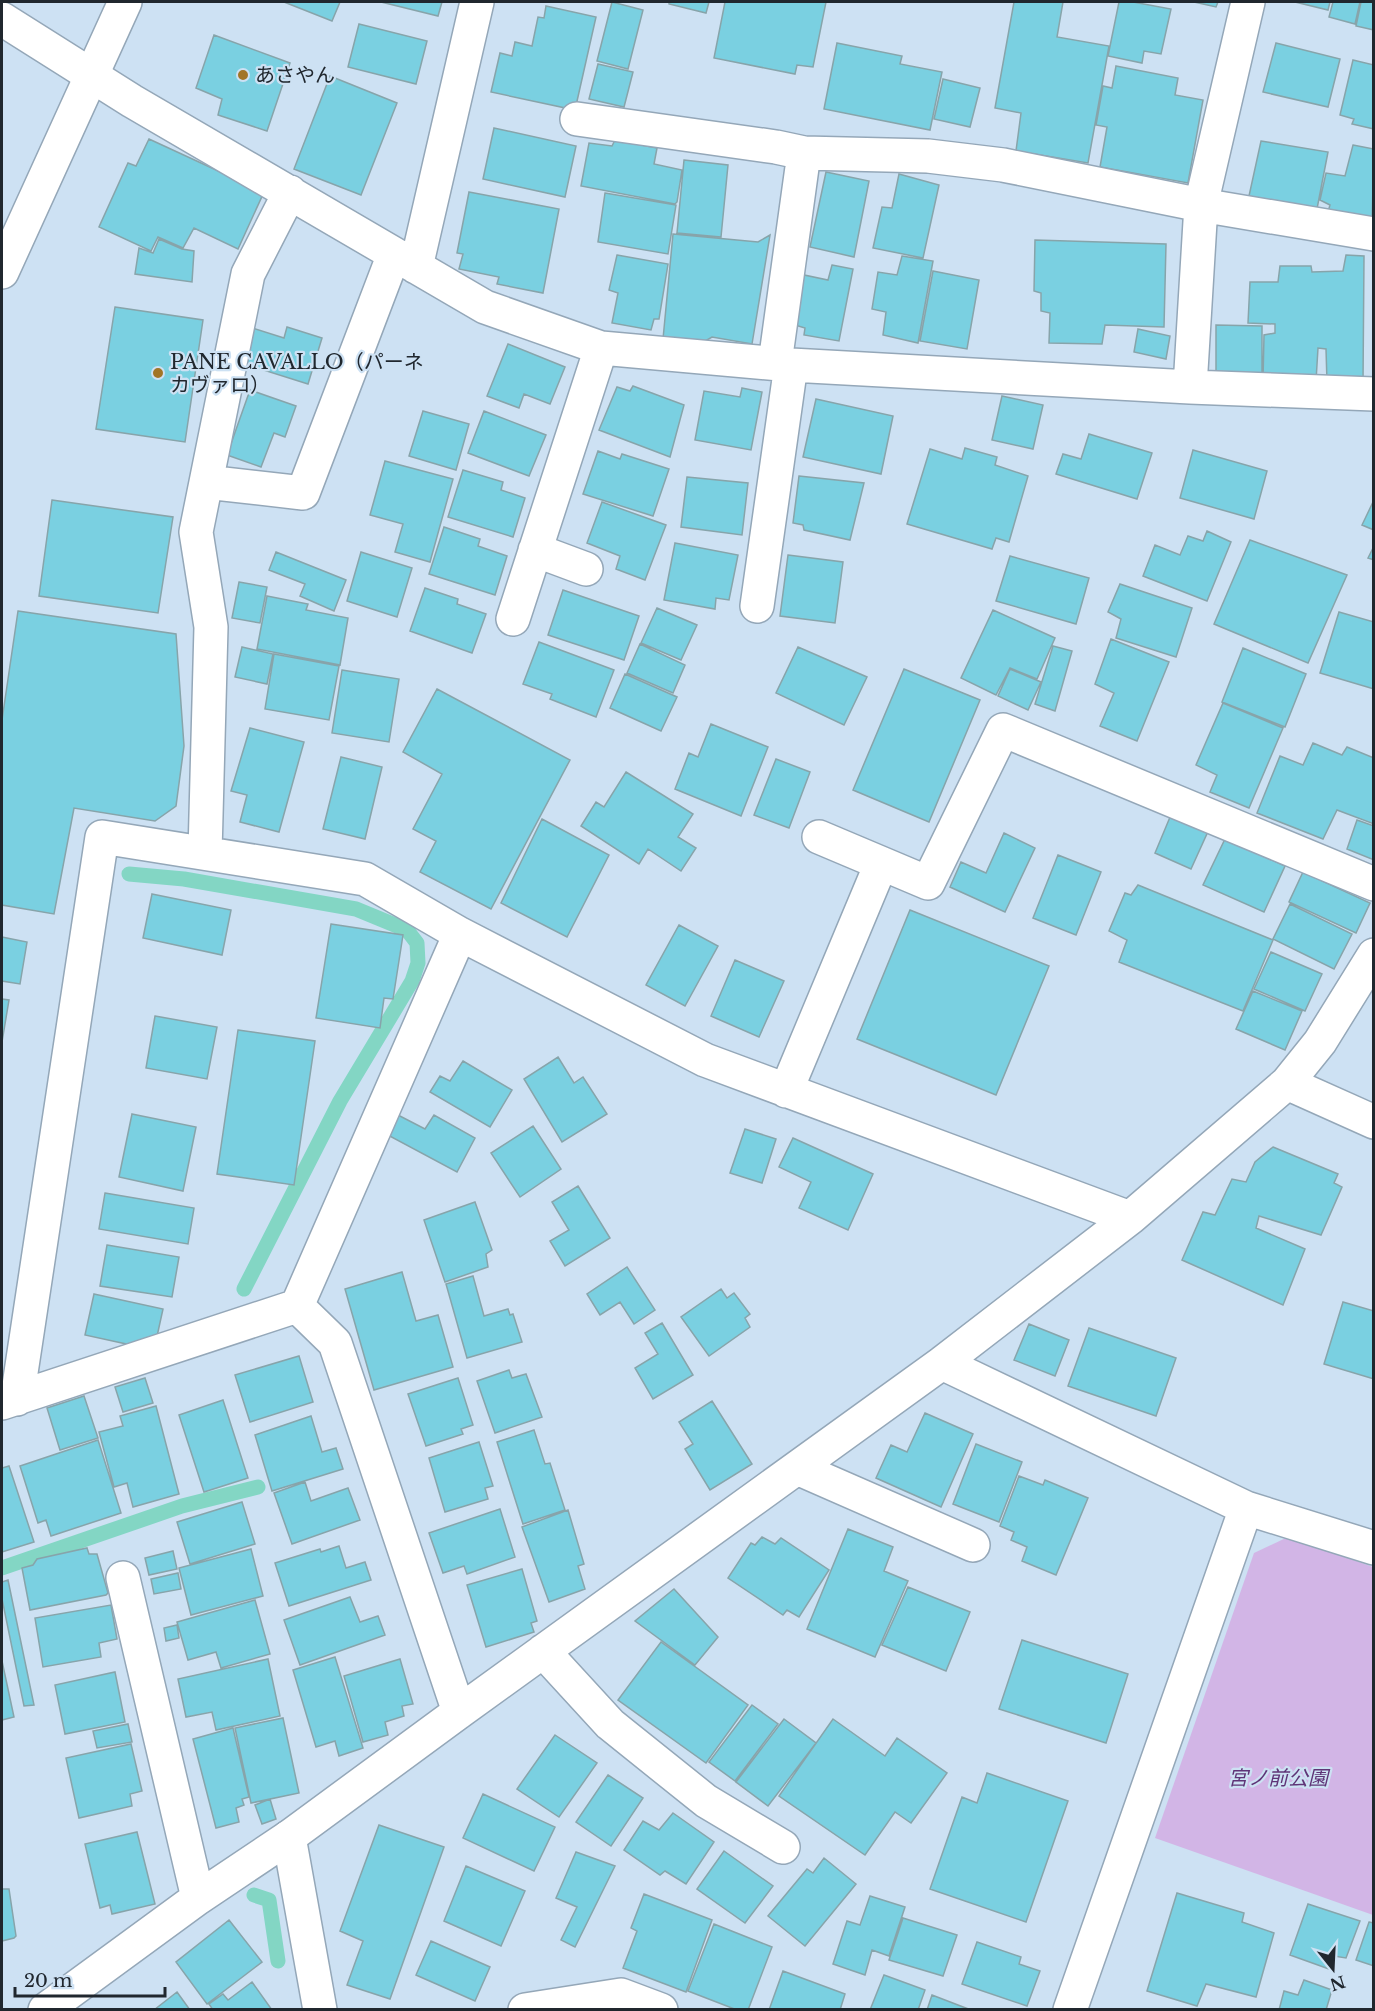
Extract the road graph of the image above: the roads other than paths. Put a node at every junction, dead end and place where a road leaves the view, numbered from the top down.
1 (125, 2) edge
2 (477, 2) edge
3 (1248, 2) edge
4 (2, 19) edge
5 (92, 75) junction
6 (577, 119) dead end
7 (804, 153) junction
8 (290, 192) junction
9 (1201, 205) junction
10 (1374, 234) edge
11 (405, 260) junction
12 (2, 272) edge
13 (601, 348) junction
14 (783, 364) junction
15 (1190, 387) junction
16 (1374, 394) edge
17 (206, 482) junction
18 (535, 549) junction
19 (586, 569) dead end
20 (757, 606) dead end
21 (513, 619) dead end
22 (819, 837) dead end
23 (205, 853) junction
24 (881, 864) junction
25 (1374, 884) edge
26 (460, 934) junction
27 (1374, 955) edge
28 (1287, 1083) junction
29 (786, 1091) junction
30 (1374, 1122) edge
31 (1130, 1218) junction
32 (297, 1306) junction
33 (942, 1363) junction
34 (9, 1401) edge
35 (797, 1468) junction
36 (1246, 1508) junction
37 (974, 1545) dead end
38 (1374, 1548) edge
39 (123, 1578) dead end
40 (543, 1651) junction
41 (459, 1712) junction
42 (289, 1837) junction
43 (783, 1846) dead end
44 (198, 1898) junction
45 (45, 2010) edge
46 (320, 2010) edge
47 (525, 2010) edge
48 (661, 2010) edge
49 (1070, 2010) edge

1 - 5 street
2 - 11 street
3 - 9 street
4 - 5 street
5 - 8 street
5 - 12 street
6 - 7 street
7 - 9 street
7 - 14 street
8 - 11 street
8 - 17 street
9 - 10 street
9 - 15 street
11 - 13 street
11 - 17 street
13 - 14 street
13 - 18 street
14 - 15 street
14 - 20 street
15 - 16 street
17 - 23 street
18 - 19 street
18 - 21 street
22 - 24 street
23 - 26 street
23 - 34 street
24 - 25 street
24 - 29 street
26 - 29 street
26 - 32 street
27 - 28 street
28 - 30 street
28 - 31 street
29 - 31 street
31 - 33 street
32 - 34 street
32 - 41 street
33 - 35 street
33 - 36 street
35 - 37 street
35 - 40 street
36 - 38 street
36 - 49 street
39 - 44 street
40 - 41 street
40 - 43 street
41 - 42 street
42 - 44 street
42 - 46 street
44 - 45 street
47 - 48 street

